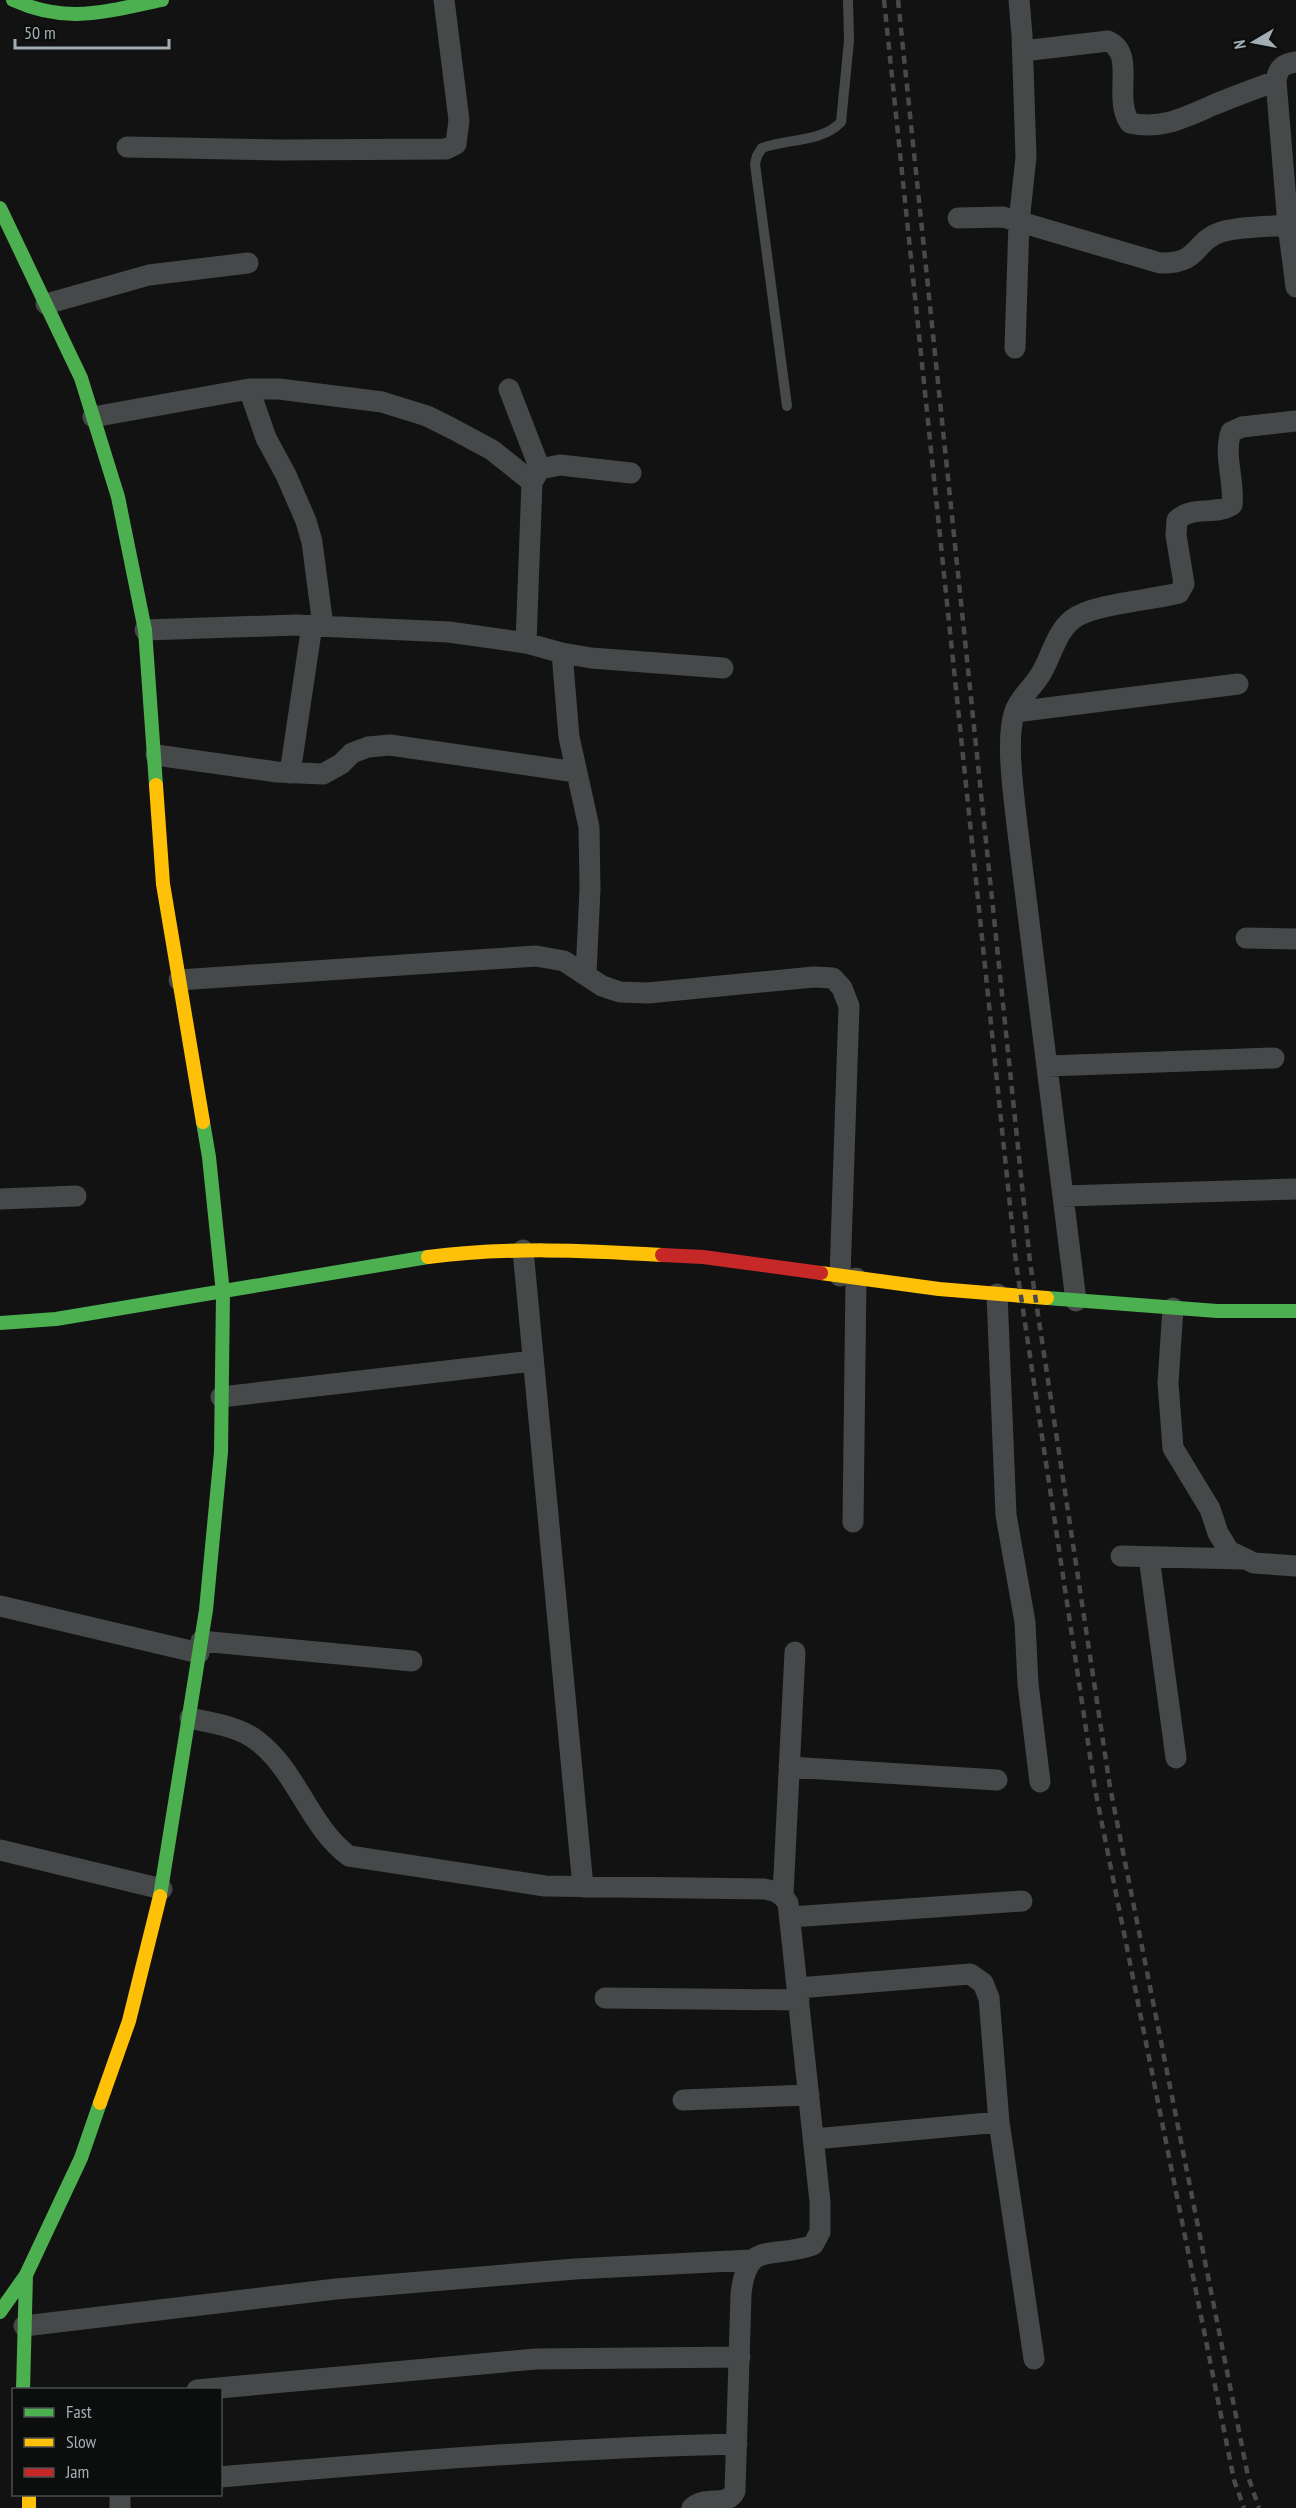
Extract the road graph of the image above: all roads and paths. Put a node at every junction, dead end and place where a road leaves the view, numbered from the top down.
1 (13, 0) edge
2 (162, 0) edge
3 (444, 0) edge
4 (848, 0) edge
5 (1019, 0) edge
6 (1023, 51) junction
7 (1296, 62) edge
8 (1276, 81) junction
9 (127, 147) dead end
10 (0, 208) edge
11 (958, 218) dead end
12 (1019, 222) junction
13 (1288, 225) junction
14 (248, 263) dead end
15 (1296, 286) edge
16 (46, 304) junction
17 (1015, 348) dead end
18 (249, 388) junction
19 (509, 389) dead end
20 (787, 406) dead end
21 (93, 417) junction
22 (1296, 421) edge
23 (631, 473) dead end
24 (536, 475) junction
25 (317, 626) junction
26 (145, 630) junction
27 (526, 643) junction
28 (562, 653) junction
29 (723, 668) dead end
30 (1238, 684) dead end
31 (1014, 712) junction
32 (156, 755) junction
33 (576, 772) junction
34 (290, 773) junction
35 (1246, 938) dead end
36 (1296, 939) edge
37 (586, 974) junction
38 (179, 980) junction
39 (1274, 1058) dead end
40 (1047, 1066) junction
41 (1296, 1189) edge
42 (76, 1196) dead end
43 (1063, 1196) junction
44 (0, 1199) edge
45 (523, 1250) junction
46 (848, 1277) junction
47 (223, 1293) junction
48 (997, 1294) junction
49 (1076, 1301) junction
50 (1173, 1308) junction
51 (1296, 1311) edge
52 (0, 1323) edge
53 (534, 1361) junction
54 (221, 1396) junction
55 (853, 1522) dead end
56 (1121, 1556) dead end
57 (1149, 1557) junction
58 (1242, 1559) junction
59 (1296, 1566) edge
60 (0, 1606) edge
61 (200, 1647) junction
62 (795, 1652) dead end
63 (412, 1661) dead end
64 (190, 1718) junction
65 (1176, 1758) dead end
66 (789, 1767) junction
67 (998, 1780) dead end
68 (1040, 1782) dead end
69 (0, 1850) edge
70 (583, 1887) junction
71 (162, 1889) junction
72 (783, 1895) junction
73 (1022, 1900) dead end
74 (791, 1917) junction
75 (799, 1994) junction
76 (605, 1998) dead end
77 (809, 2095) junction
78 (683, 2100) dead end
79 (999, 2122) junction
80 (814, 2139) junction
81 (751, 2259) junction
82 (26, 2275) junction
83 (0, 2312) edge
84 (24, 2326) junction
85 (740, 2357) junction
86 (1034, 2359) dead end
87 (23, 2388) edge
88 (219, 2388) edge
89 (737, 2444) junction
90 (222, 2477) edge
91 (692, 2508) edge

1 - 2 main road
3 - 9 street
4 - 20 lane
5 - 6 street
6 - 8 street
6 - 12 street
7 - 8 street
8 - 13 street
10 - 16 main road
11 - 12 street
12 - 13 street
12 - 17 street
13 - 15 street
14 - 16 street
16 - 21 main road
18 - 21 street
18 - 24 street
18 - 25 street
19 - 24 street
21 - 26 main road
22 - 31 street
23 - 24 street
24 - 27 street
25 - 26 street
25 - 27 street
25 - 34 street
26 - 32 main road
27 - 28 street
28 - 29 street
28 - 33 street
30 - 31 street
31 - 40 street
32 - 34 street
32 - 38 main road
33 - 34 street
33 - 37 street
35 - 36 street
37 - 38 street
37 - 46 street
38 - 47 main road
39 - 40 street
40 - 43 street
41 - 43 street
42 - 44 street
43 - 49 street
45 - 46 main road
45 - 47 main road
45 - 53 street
46 - 48 main road
46 - 55 street
47 - 52 main road
47 - 54 main road
48 - 49 main road
48 - 68 street
49 - 50 main road
50 - 51 main road
50 - 58 street
53 - 54 street
53 - 70 street
54 - 61 main road
56 - 57 street
57 - 58 street
57 - 65 street
58 - 59 street
60 - 61 street
61 - 63 street
61 - 64 main road
62 - 66 street
64 - 70 street
64 - 71 main road
66 - 67 street
66 - 72 street
69 - 71 street
70 - 72 street
71 - 82 main road
72 - 74 street
73 - 74 street
74 - 75 street
75 - 76 street
75 - 77 street
75 - 79 street
77 - 78 street
77 - 80 street
79 - 80 street
79 - 86 street
80 - 81 street
81 - 84 street
81 - 85 street
82 - 83 main road
82 - 84 main road
84 - 87 main road
85 - 88 street
85 - 89 street
89 - 90 street
89 - 91 street

